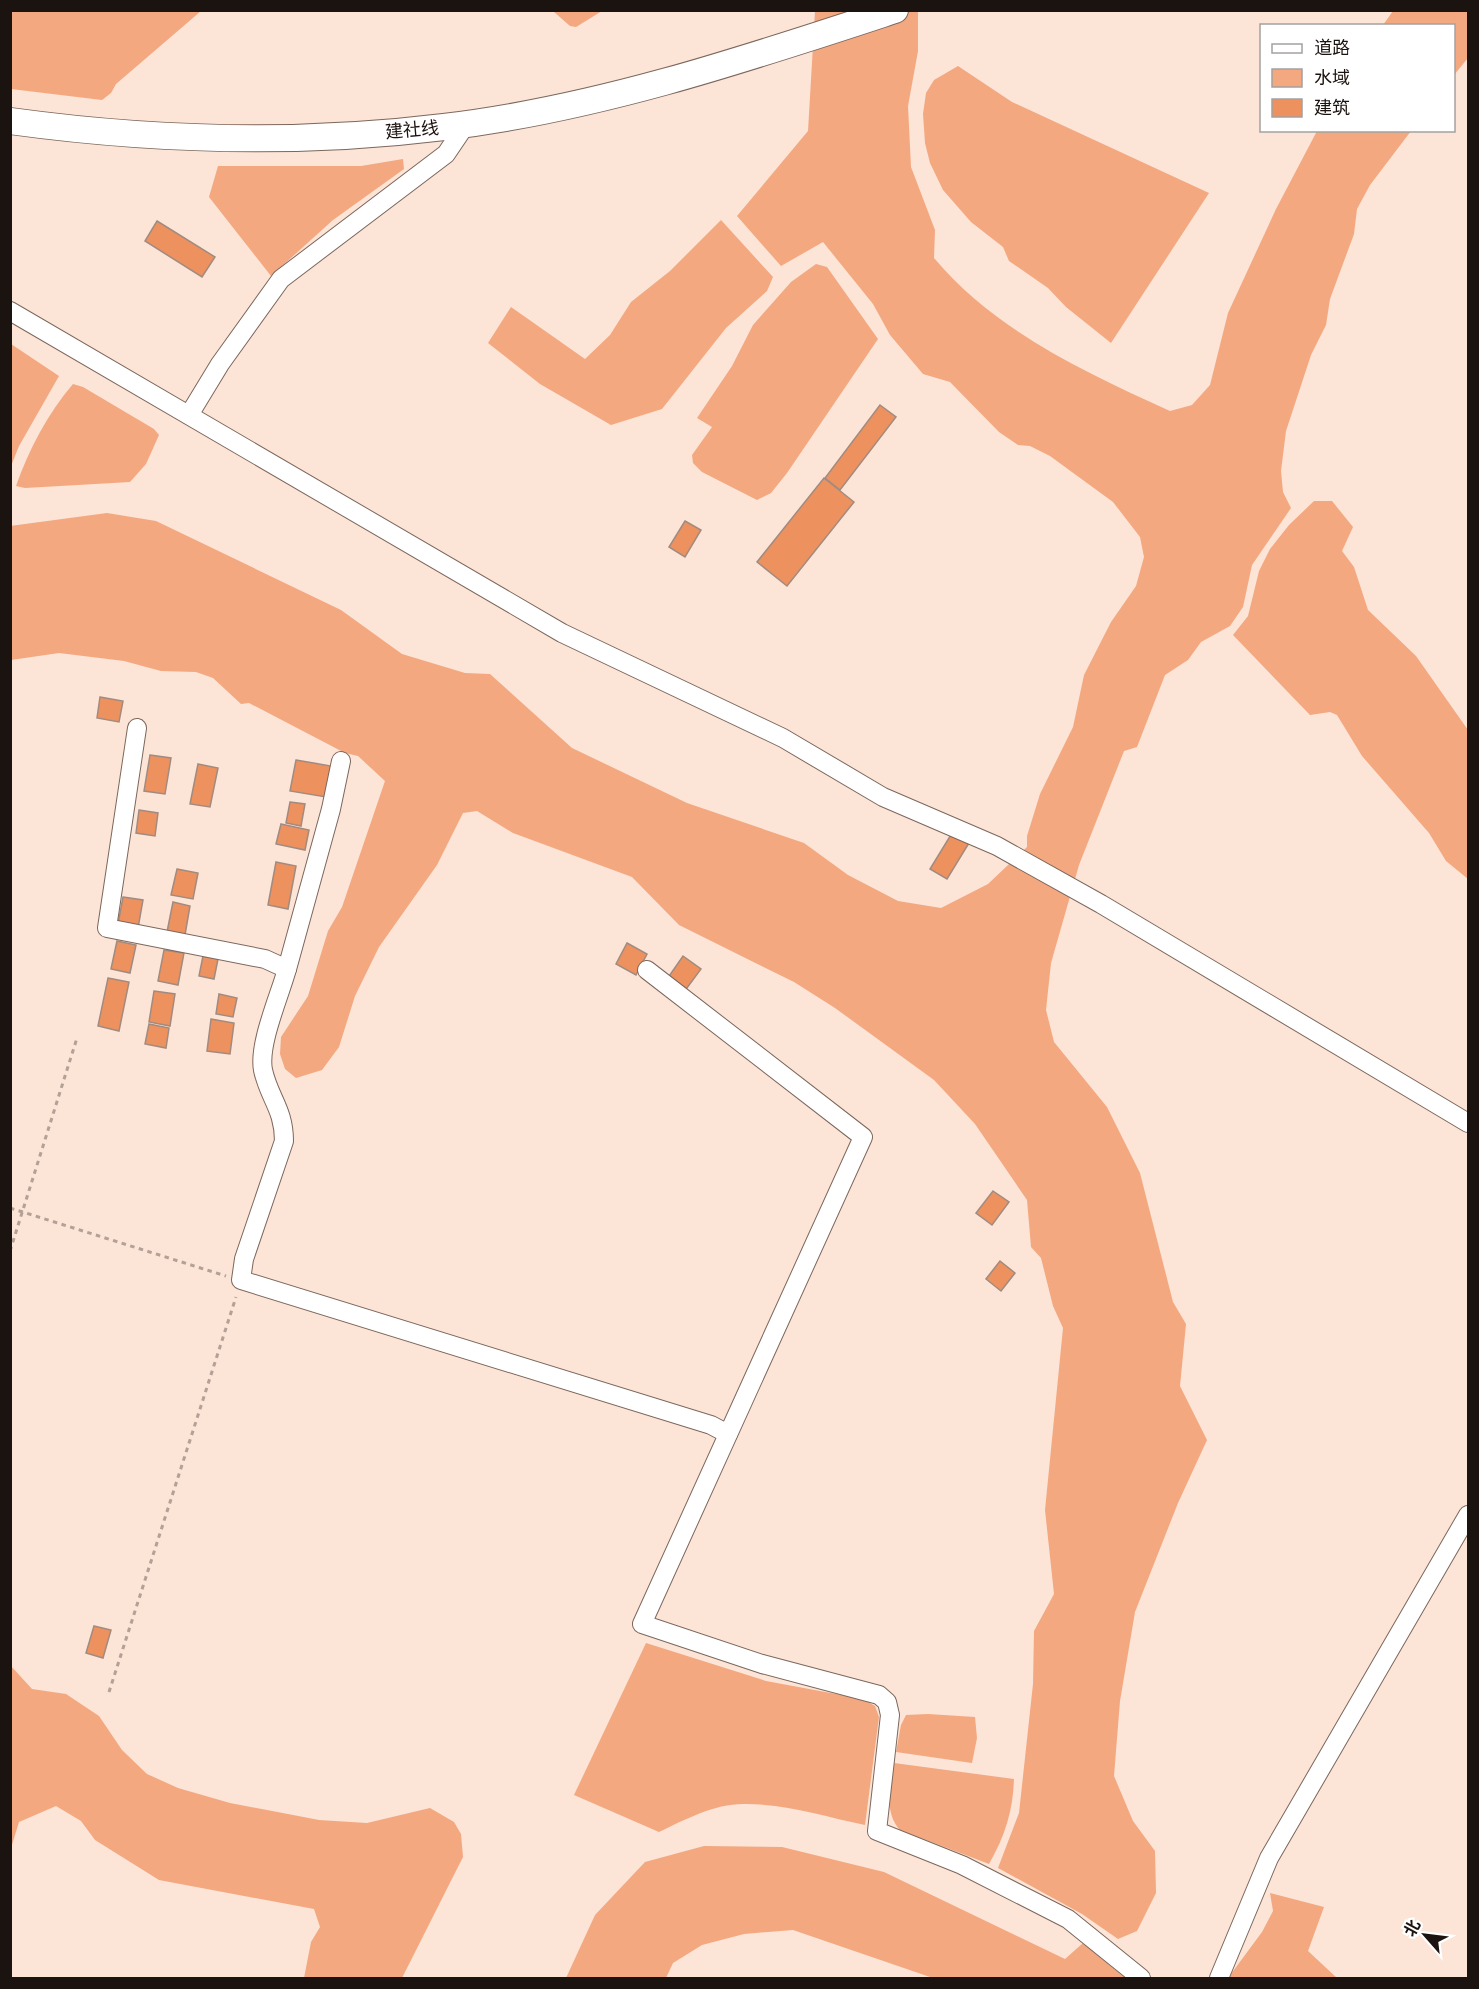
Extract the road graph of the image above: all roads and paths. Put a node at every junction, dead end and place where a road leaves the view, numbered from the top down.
1 (895, 10) edge
2 (10, 121) edge
3 (467, 123) junction
4 (10, 311) edge
5 (189, 415) junction
6 (137, 728) dead end
7 (341, 761) dead end
8 (287, 969) junction
9 (647, 970) dead end
10 (77, 1038) dead end
11 (1468, 1123) edge
12 (10, 1208) edge
13 (22, 1212) junction
14 (10, 1251) edge
15 (241, 1280) junction
16 (728, 1434) junction
17 (1468, 1515) edge
18 (109, 1692) dead end
19 (1141, 1978) edge
20 (1219, 1978) edge

1 - 3 main road, 建社线
2 - 3 main road, 建社线
3 - 5 street
4 - 5 street
5 - 11 street
6 - 8 street
7 - 8 street
8 - 15 street
9 - 16 street
10 - 13 path
12 - 13 path
13 - 14 path
13 - 15 path
15 - 16 street
15 - 18 path
16 - 19 street
17 - 20 street

